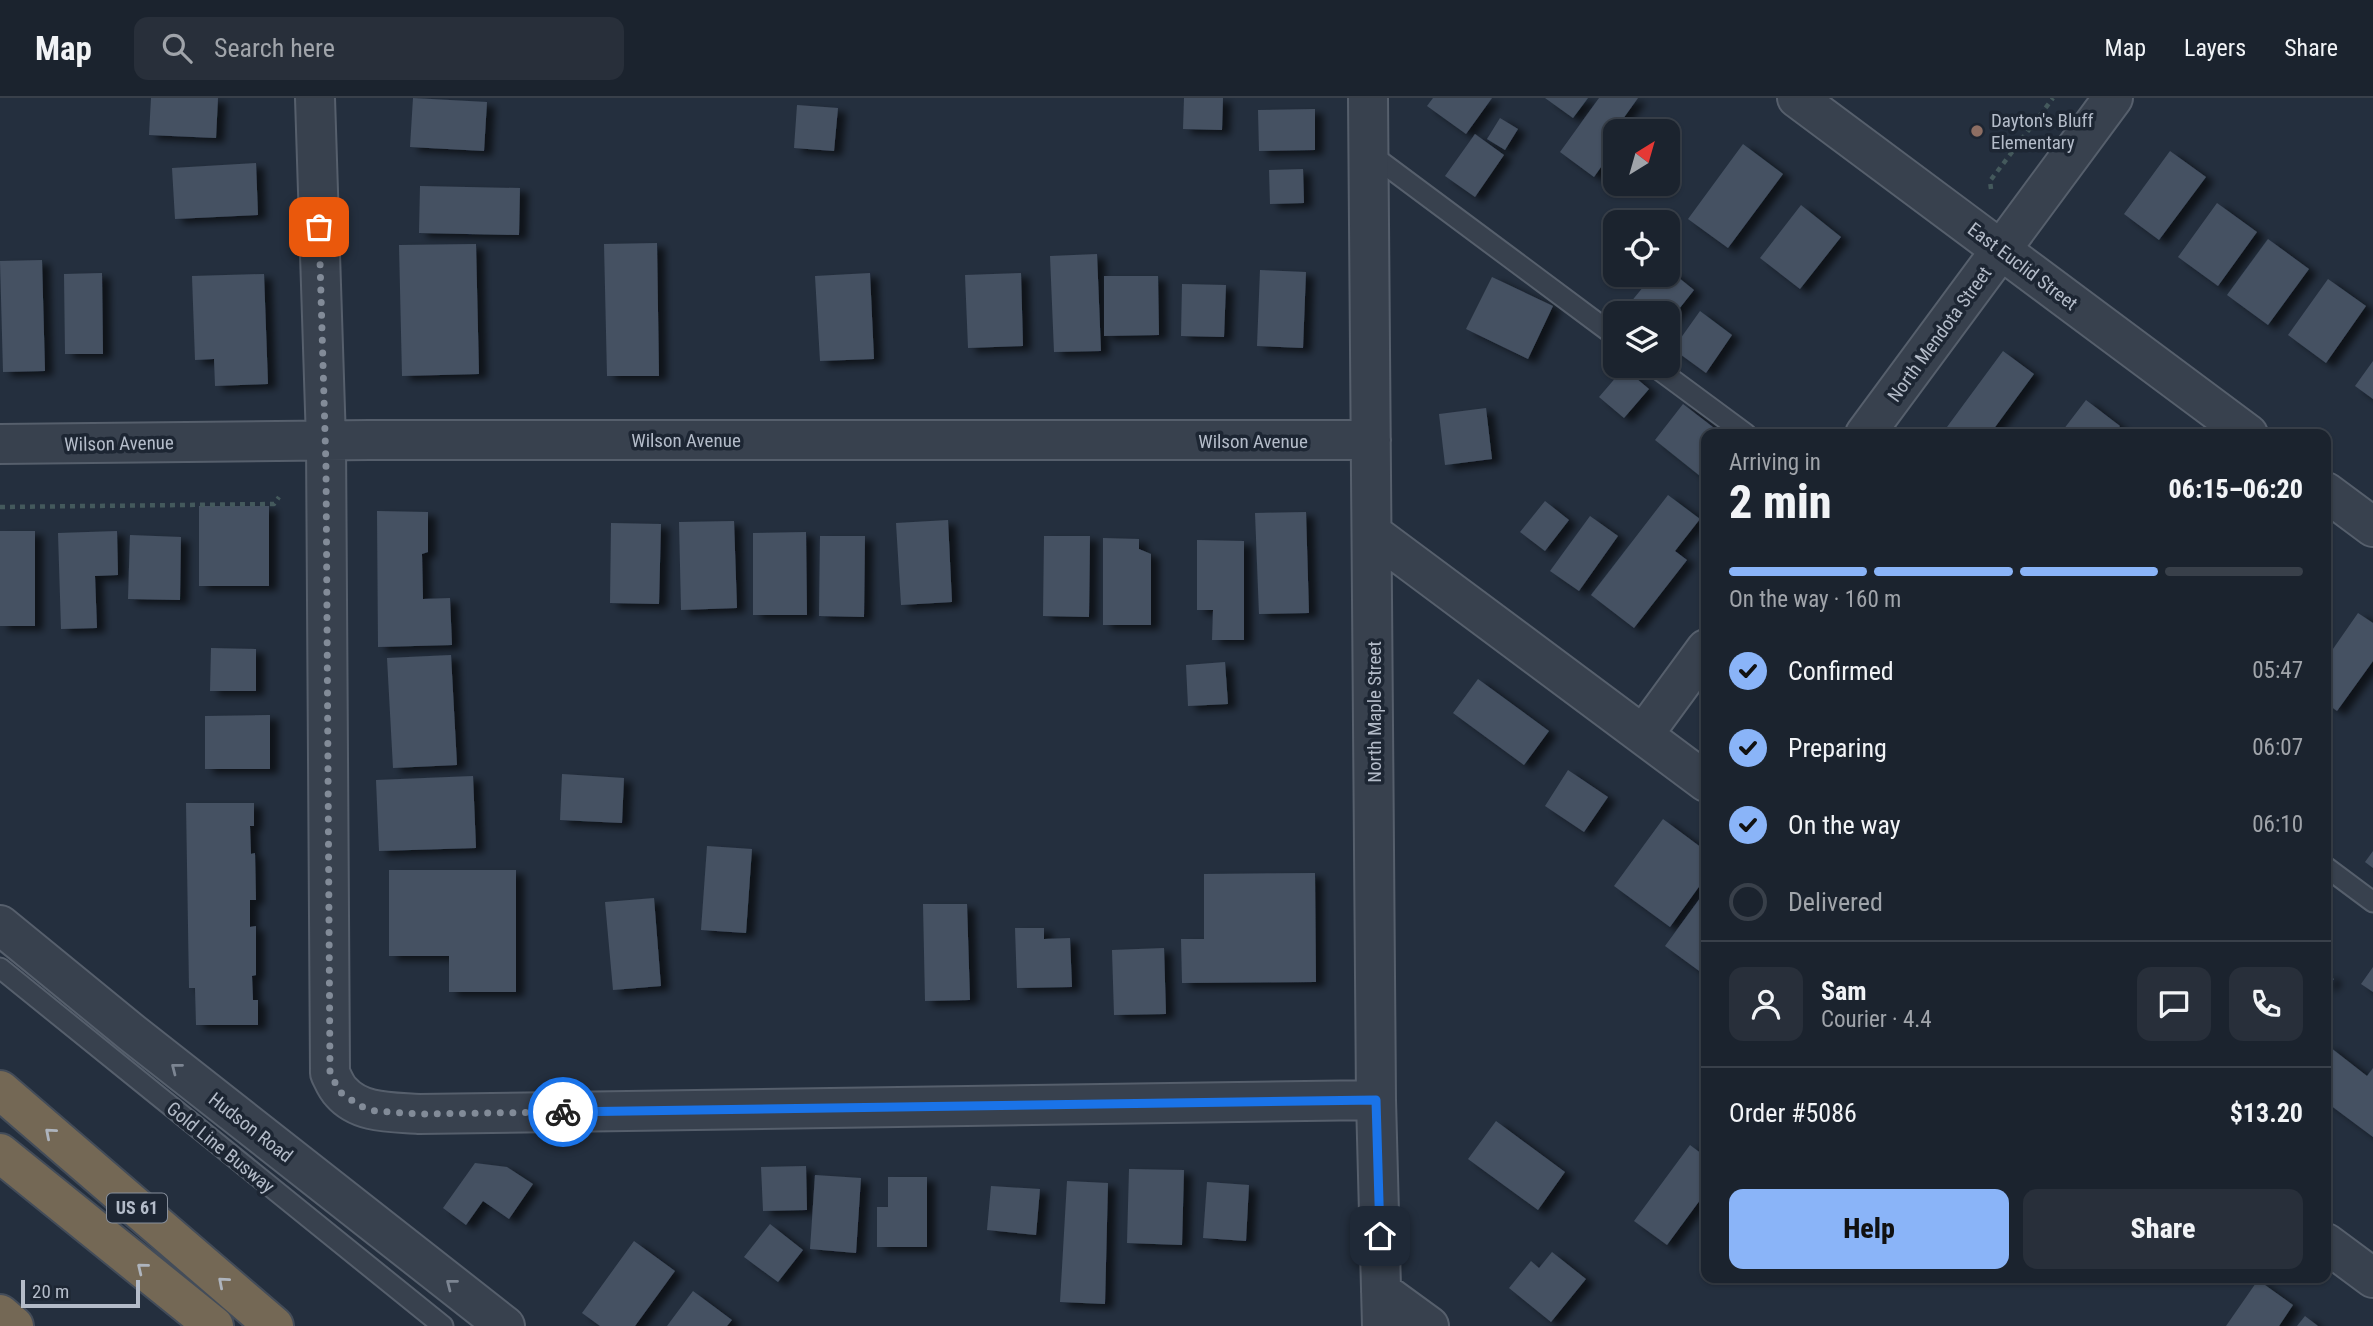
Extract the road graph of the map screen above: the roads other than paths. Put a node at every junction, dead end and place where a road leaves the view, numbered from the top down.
1 (315, 98) edge
2 (1368, 98) edge
3 (1797, 98) edge
4 (2113, 98) edge
5 (1368, 152) junction
6 (2001, 250) junction
7 (1603, 327) edge
8 (1670, 378) edge
9 (1739, 429) edge
10 (1869, 429) edge
11 (2241, 429) edge
12 (1371, 440) junction
13 (326, 441) junction
14 (0, 444) edge
15 (2331, 496) edge
16 (2373, 527) edge
17 (1372, 533) junction
18 (1701, 656) edge
19 (1643, 735) junction
20 (1701, 778) edge
21 (2331, 871) edge
22 (2373, 902) edge
23 (0, 926) edge
24 (0, 968) edge
25 (0, 1090) edge
26 (1376, 1100) junction
27 (0, 1153) edge
28 (2331, 1247) edge
29 (2373, 1278) edge
30 (1382, 1308) edge
31 (0, 1314) edge
32 (14, 1326) edge
33 (214, 1326) edge
34 (274, 1326) edge
35 (443, 1326) edge
36 (505, 1326) edge
37 (1429, 1326) edge

1 - 13 street
2 - 5 street, North Maple Street
3 - 6 street, East Euclid Street
4 - 6 street, North Mendota Street
5 - 7 lane
5 - 12 street, North Maple Street
6 - 10 street, North Mendota Street
6 - 11 street, East Euclid Street
8 - 9 lane
12 - 13 street, Wilson Avenue
12 - 17 street, North Maple Street
13 - 14 street, Wilson Avenue
13 - 26 street
15 - 16 street
17 - 19 street
17 - 26 street, North Maple Street
18 - 19 street
19 - 20 street
21 - 22 lane
36 -> 23 street, Hudson Road
24 - 35 lane, Gold Line Busway
34 -> 25 highway, US 61
26 - 30 street, North Maple Street
33 -> 27 highway
28 - 29 street
30 - 37 street
31 - 32 highway

